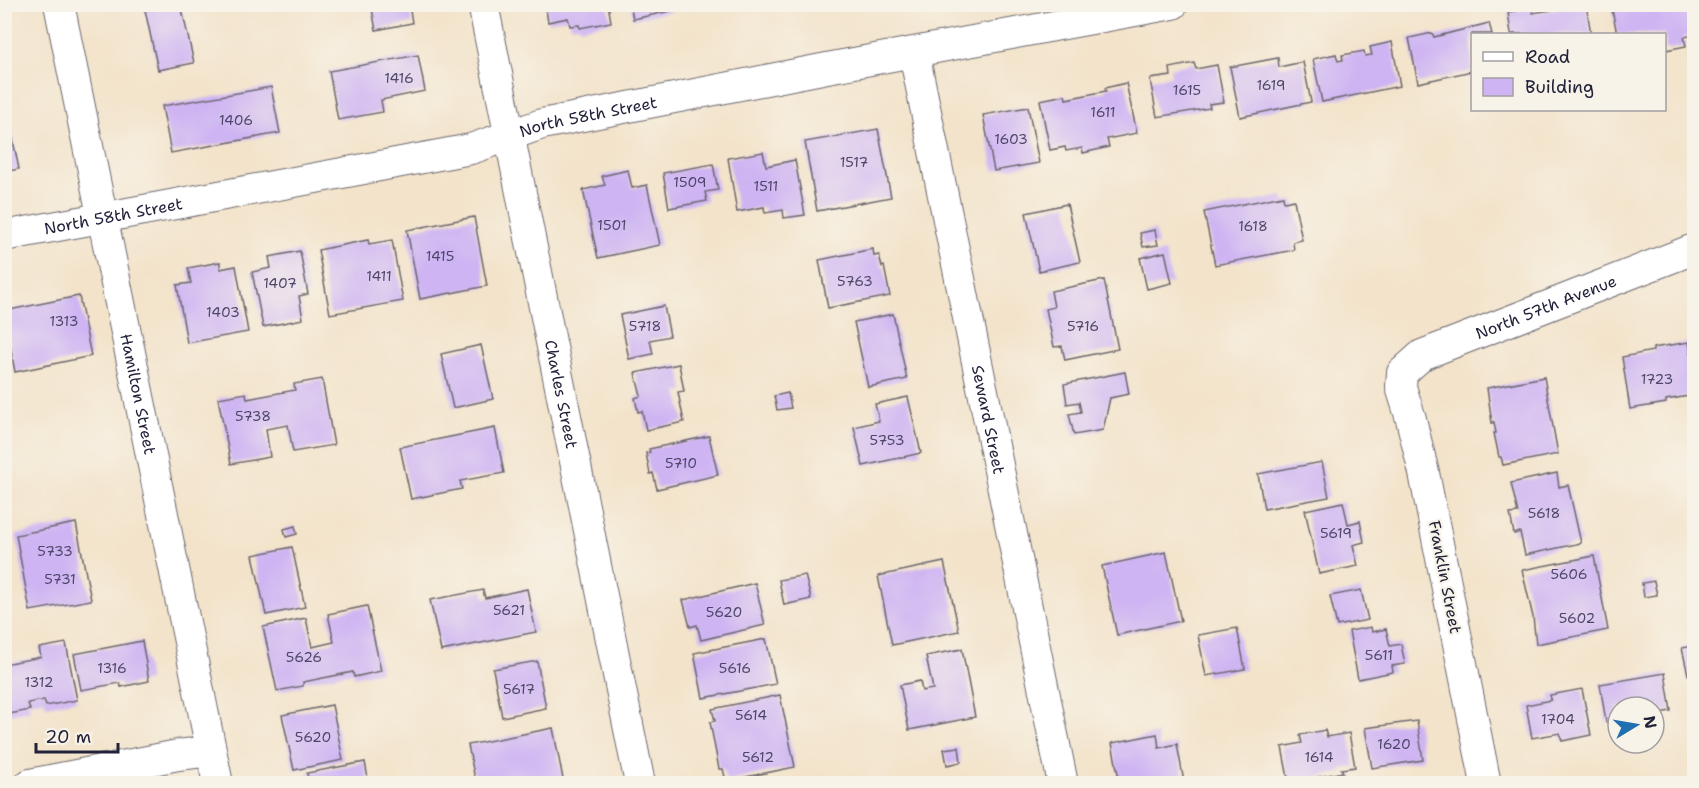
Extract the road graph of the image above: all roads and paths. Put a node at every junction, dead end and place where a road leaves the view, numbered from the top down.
1 (60, 4) edge
2 (483, 4) edge
3 (1173, 4) edge
4 (914, 53) junction
5 (509, 135) junction
6 (103, 217) junction
7 (4, 236) edge
8 (1695, 249) edge
9 (1402, 373) joint
10 (211, 751) junction
11 (30, 783) edge
12 (218, 783) edge
13 (640, 783) edge
14 (1063, 783) edge
15 (1486, 783) edge

1 - 6 street, Hamilton Street
2 - 5 street, Charles Street
3 - 4 street, North 58th Street
4 - 5 street, North 58th Street
4 - 14 street, Seward Street
5 - 6 street, North 58th Street
5 - 13 street, Charles Street
6 - 7 street, North 58th Street
6 - 10 street, Hamilton Street
8 - 9 street, North 57th Avenue
9 - 15 street, Franklin Street
10 - 11 street
10 - 12 street, Hamilton Street

